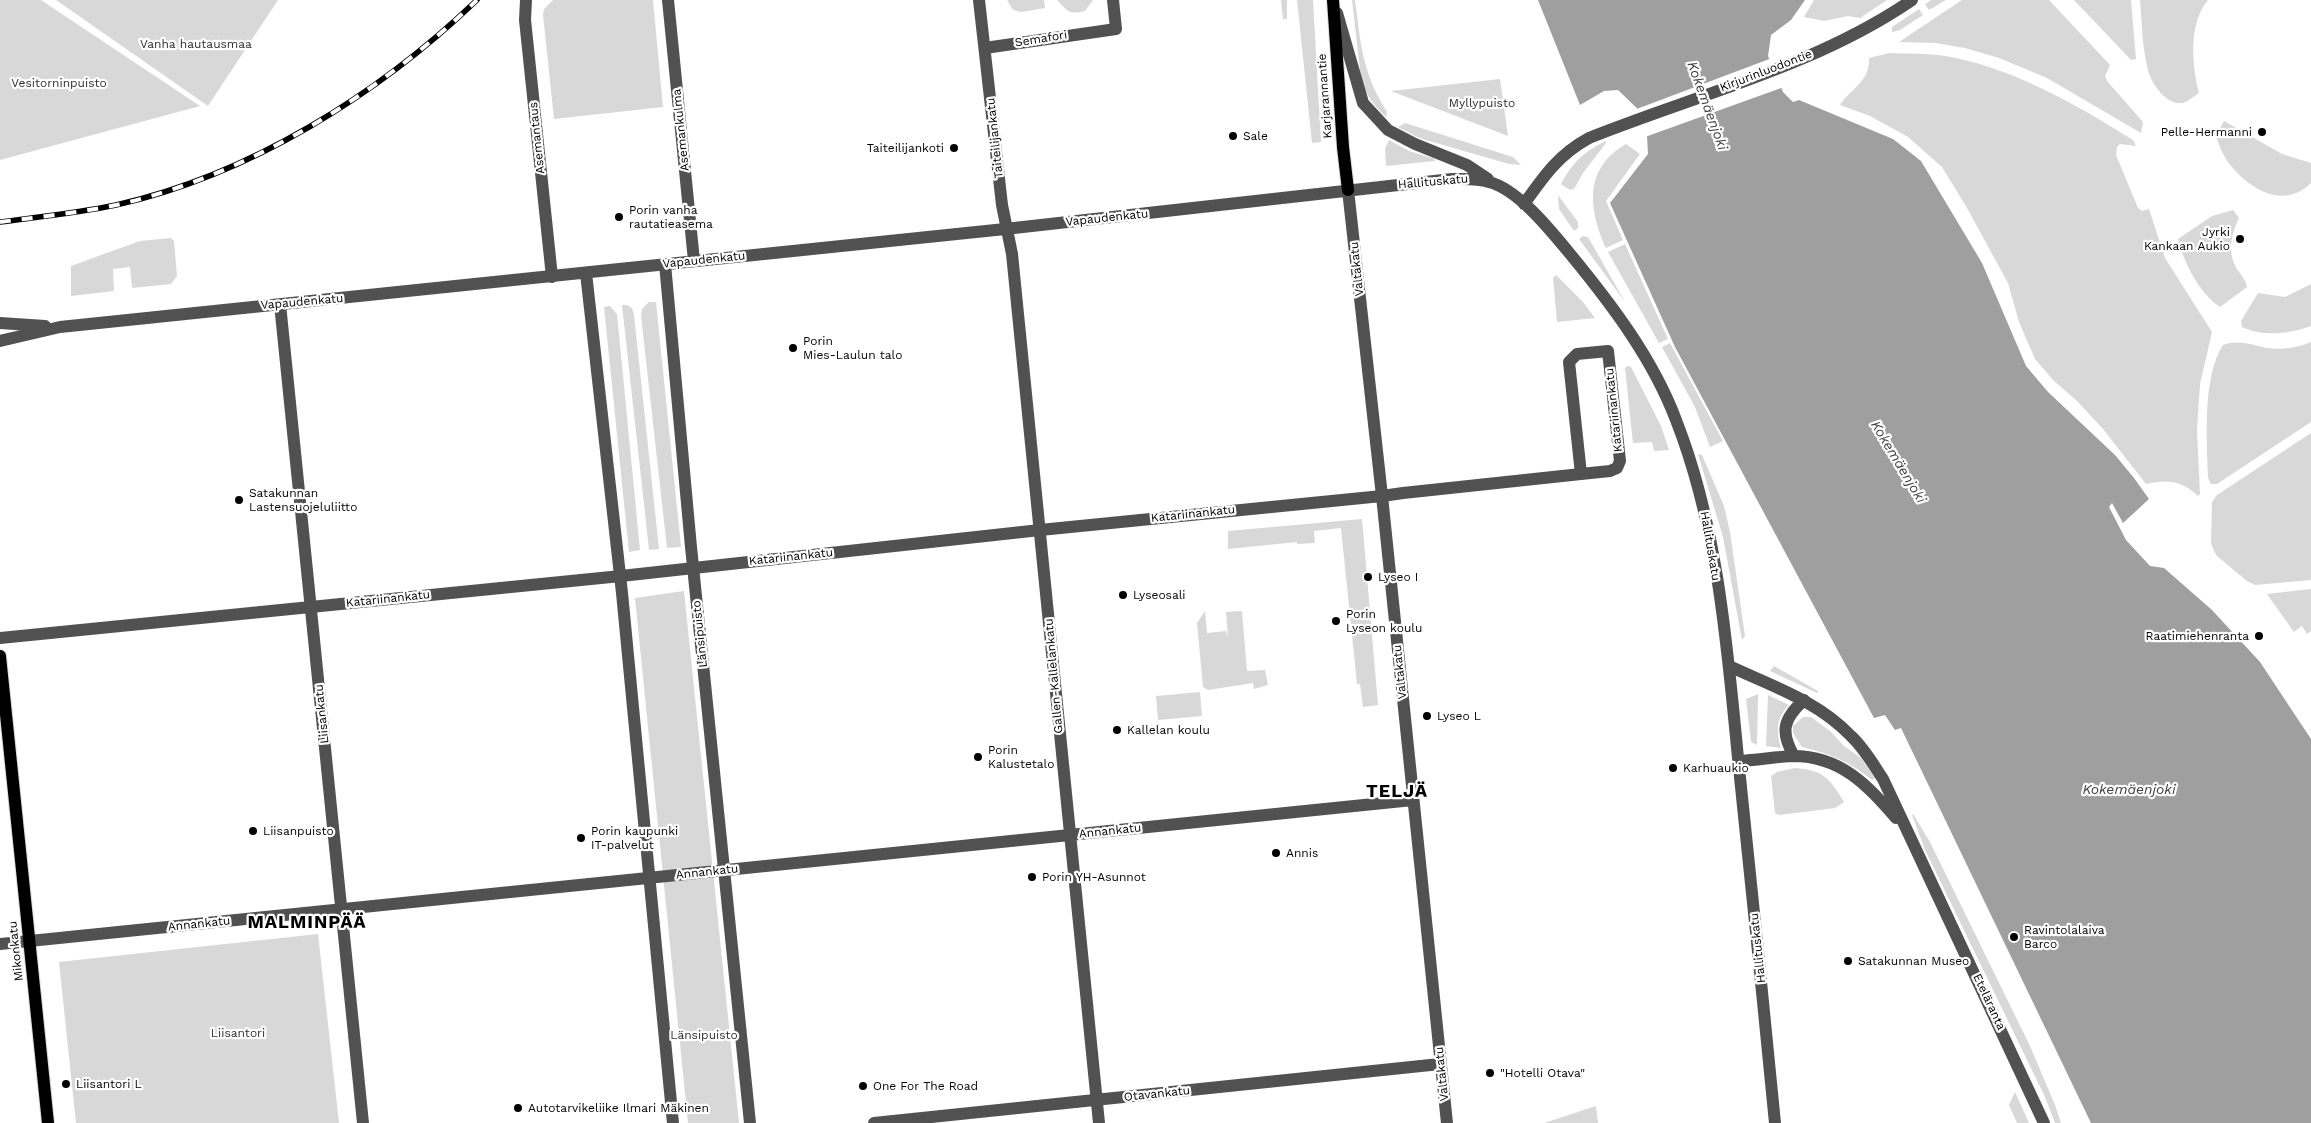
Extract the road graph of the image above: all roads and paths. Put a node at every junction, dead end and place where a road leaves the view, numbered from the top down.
1 (526, 0) edge
2 (668, 0) edge
3 (979, 0) edge
4 (1112, 0) edge
5 (1333, 0) edge
6 (1912, 0) edge
7 (984, 48) junction
8 (1492, 182) junction
9 (1348, 190) junction
10 (1524, 204) junction
11 (1005, 229) junction
12 (694, 261) junction
13 (665, 264) junction
14 (586, 273) junction
15 (552, 277) junction
16 (280, 304) junction
17 (0, 324) edge
18 (60, 326) junction
19 (0, 341) edge
20 (1581, 474) junction
21 (1382, 496) junction
22 (1040, 530) junction
23 (693, 568) junction
24 (620, 576) junction
25 (311, 607) junction
26 (0, 638) edge
27 (0, 656) edge
28 (1729, 666) junction
29 (1804, 700) junction
30 (1794, 756) junction
31 (1738, 761) junction
32 (1413, 800) junction
33 (1904, 828) junction
34 (1069, 835) junction
35 (723, 870) junction
36 (649, 878) junction
37 (341, 909) junction
38 (29, 941) junction
39 (0, 944) edge
40 (1440, 1064) junction
41 (1096, 1100) junction
42 (48, 1123) edge
43 (363, 1123) edge
44 (673, 1123) edge
45 (750, 1123) edge
46 (874, 1123) edge
47 (1099, 1123) edge
48 (1446, 1123) edge
49 (1775, 1123) edge
50 (2044, 1123) edge

1 - 15 street, Asemantaus
2 - 12 street, Asemankulma
3 - 7 street
4 - 7 street, Semafori
5 - 8 street
5 - 9 main road, Karjarannantie
6 - 10 street, Kirjurinluodontie
7 - 11 street, Taiteilijankatu
8 - 9 street, Hallituskatu
8 - 10 street, Hallituskatu
9 - 11 street, Vapaudenkatu
9 - 21 street, Valtakatu
10 - 28 street, Hallituskatu
11 - 12 street, Vapaudenkatu
11 - 22 street, Gallen-Kallelankatu
12 - 13 street, Vapaudenkatu
13 - 14 street, Vapaudenkatu
13 - 23 street, Länsipuisto
14 - 15 street, Vapaudenkatu
14 - 24 street
15 - 16 street, Vapaudenkatu
16 - 18 street, Vapaudenkatu
16 - 25 street, Liisankatu
17 - 18 street, Vapaudenkatu
18 - 19 street, Vapaudenkatu
20 - 20 street, Katariinankatu
20 - 21 street, Katariinankatu
21 - 22 street, Katariinankatu
21 - 32 street, Valtakatu
22 - 23 street, Katariinankatu
22 - 34 street, Gallen-Kallelankatu
23 - 24 street, Katariinankatu
23 - 35 street, Länsipuisto
24 - 25 street, Katariinankatu
24 - 36 street
25 - 26 street, Katariinankatu
25 - 37 street, Liisankatu
27 - 38 main road, Mikonkatu
28 - 29 street, Eteläranta
28 - 31 street, Hallituskatu
29 - 30 street
29 - 33 street, Eteläranta
30 - 31 street, Eteläranta
30 - 33 street, Eteläranta
31 - 49 street, Hallituskatu
32 - 34 street, Annankatu
32 - 40 street, Valtakatu
33 - 50 street, Eteläranta
34 - 35 street, Annankatu
34 - 41 street, Gallen-Kallelankatu
35 - 36 street, Annankatu
35 - 45 street, Länsipuisto
36 - 37 street, Annankatu
36 - 44 street
37 - 38 street, Annankatu
37 - 43 street, Liisankatu
38 - 39 street, Annankatu
38 - 42 main road, Mikonkatu
40 - 41 street, Otavankatu
40 - 48 street, Valtakatu
41 - 46 street, Otavankatu
41 - 47 street, Gallen-Kallelankatu

